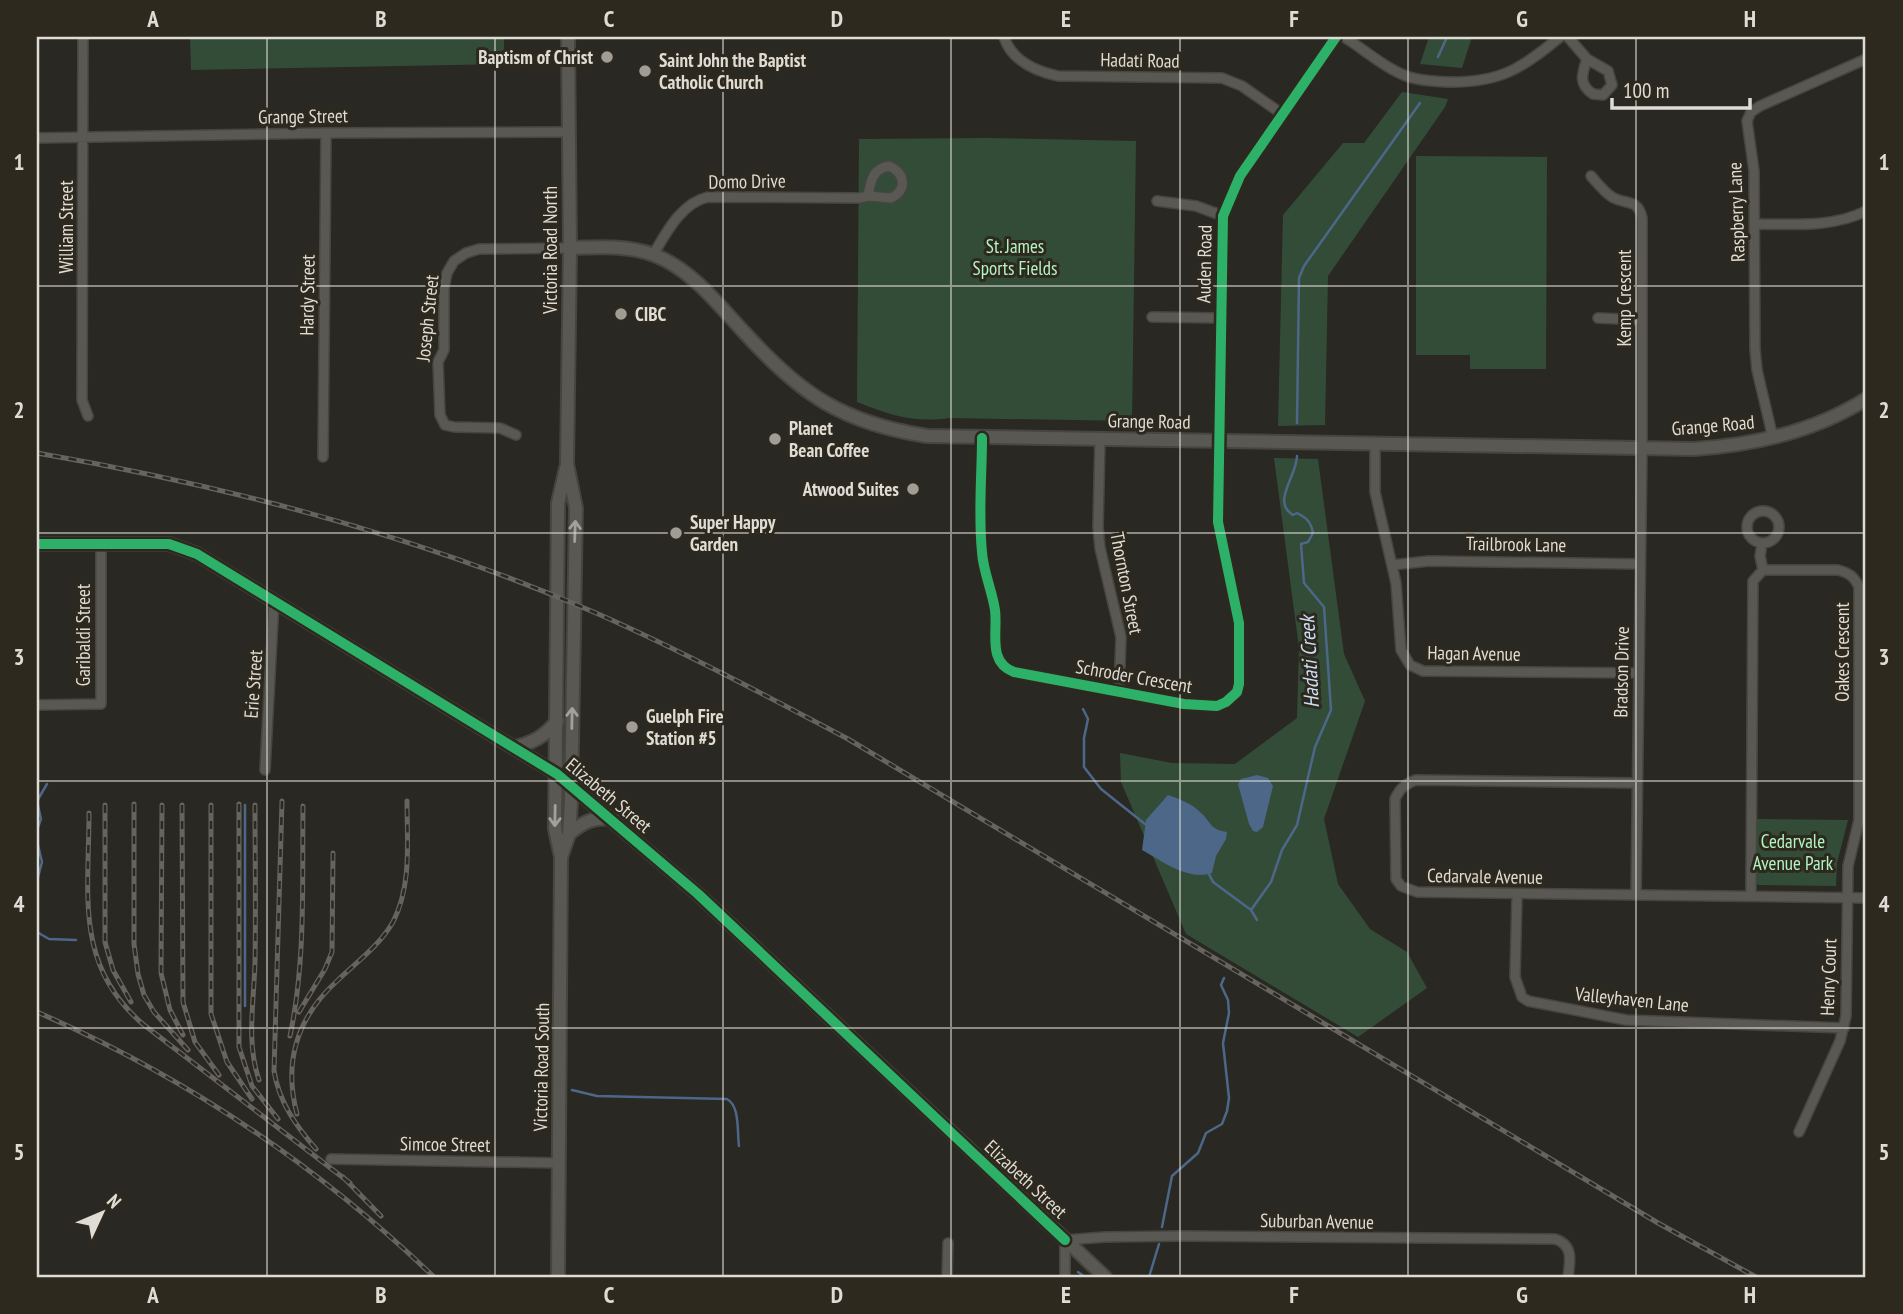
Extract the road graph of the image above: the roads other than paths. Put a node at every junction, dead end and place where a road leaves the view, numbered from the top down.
1 (83, 37) edge
2 (568, 37) edge
3 (1004, 37) edge
4 (1336, 37) edge
5 (1344, 37) edge
6 (1560, 37) edge
7 (1568, 37) edge
8 (1587, 59) dead end
9 (1866, 59) edge
10 (1282, 114) junction
11 (569, 132) junction
12 (326, 133) junction
13 (37, 138) edge
14 (84, 138) junction
15 (1591, 176) dead end
16 (868, 196) dead end
17 (1157, 201) dead end
18 (1866, 211) edge
19 (1223, 216) junction
20 (1755, 224) junction
21 (570, 248) junction
22 (653, 255) junction
23 (1152, 317) dead end
24 (1221, 318) junction
25 (1598, 318) dead end
26 (1642, 320) junction
27 (1866, 399) edge
28 (88, 416) dead end
29 (516, 435) dead end
30 (982, 438) junction
31 (1773, 438) junction
32 (1100, 439) junction
33 (1219, 442) junction
34 (1376, 445) junction
35 (1642, 449) junction
36 (323, 457) dead end
37 (567, 464) junction
38 (37, 544) edge
39 (101, 544) junction
40 (1762, 544) dead end
41 (1640, 564) junction
42 (1392, 565) junction
43 (1763, 570) junction
44 (558, 593) joint
45 (573, 598) joint
46 (274, 600) junction
47 (1638, 673) junction
48 (1119, 692) junction
49 (37, 705) edge
50 (557, 721) junction
51 (516, 747) junction
52 (265, 770) dead end
53 (557, 774) junction
54 (1637, 783) junction
55 (571, 786) junction
56 (612, 819) junction
57 (569, 834) junction
58 (561, 856) junction
59 (1517, 895) junction
60 (1636, 895) junction
61 (1751, 896) junction
62 (1847, 898) junction
63 (1866, 898) edge
64 (1844, 1028) junction
65 (1799, 1132) dead end
66 (331, 1159) dead end
67 (559, 1163) junction
68 (1065, 1240) junction
69 (948, 1243) dead end
70 (558, 1277) edge
71 (947, 1277) edge
72 (1065, 1277) edge
73 (1105, 1277) edge
74 (1568, 1277) edge

1 - 14 street, William Street
2 - 11 main road, Victoria Road North
3 - 10 street, Hadati Road
4 - 10 street, Auden Road
5 - 6 street
7 - 8 street
9 - 20 street, Raspberry Lane
10 - 19 street, Auden Road
11 - 12 street, Grange Street
11 - 21 main road, Victoria Road North
12 - 14 street, Grange Street
12 - 36 street, Hardy Street
13 - 14 street, Grange Street
14 - 28 street, William Street
15 - 26 street, Kemp Crescent
16 - 22 street, Domo Drive
17 - 19 street
18 - 20 street
19 - 24 street, Auden Road
20 - 31 street, Raspberry Lane
21 - 22 main road, Grange Road
21 - 29 street, Joseph Street
21 - 37 main road, Victoria Road North
22 - 30 main road, Grange Road
23 - 24 street
24 - 33 street, Auden Road
25 - 26 street
26 - 35 street, Kemp Crescent
27 - 31 main road, Grange Road
30 - 32 main road, Grange Road
30 - 48 street, Schroder Crescent
31 - 35 main road, Grange Road
32 - 33 main road, Grange Road
32 - 48 street, Thornton Street
33 - 34 main road, Grange Road
33 - 48 street, Schroder Crescent
34 - 35 main road, Grange Road
34 - 42 street, Hagan Avenue
35 - 41 street, Bradson Drive
37 - 44 main road, Victoria Road North
45 -> 37 main road, Victoria Road North
38 - 39 main road, Elizabeth Street
39 - 46 main road, Elizabeth Street
39 - 49 street, Garibaldi Street
40 - 43 street
41 - 42 street, Trailbrook Lane
41 - 47 street, Bradson Drive
42 - 47 street, Hagan Avenue
43 - 61 street
43 - 62 street, Oakes Crescent
44 - 50 main road, Victoria Road South
55 -> 45 main road, Victoria Road South
46 - 51 main road, Elizabeth Street
46 - 52 street, Erie Street
47 - 54 street, Bradson Drive
50 - 51 main road
50 - 53 main road, Victoria Road South
51 - 53 main road, Elizabeth Street
53 - 55 main road, Elizabeth Street
53 -> 58 main road, Victoria Road South
54 - 59 street, Cedarvale Avenue
54 - 60 street, Bradson Drive
55 - 56 main road, Elizabeth Street
55 - 57 main road, Victoria Road South
56 - 57 main road
56 - 68 main road, Elizabeth Street
57 - 58 main road, Victoria Road South
58 - 67 main road, Victoria Road South
59 - 60 street, Cedarvale Avenue
59 - 64 street, Valleyhaven Lane
60 - 61 street, Cedarvale Avenue
61 - 62 street, Cedarvale Avenue
62 - 63 street, Cedarvale Avenue
62 - 64 street, Henry Court
64 - 65 street, Henry Court
66 - 67 street, Simcoe Street
67 - 70 main road, Victoria Road South
68 - 72 street
68 - 73 main road, Elizabeth Street
68 - 74 street, Suburban Avenue
69 - 71 street

